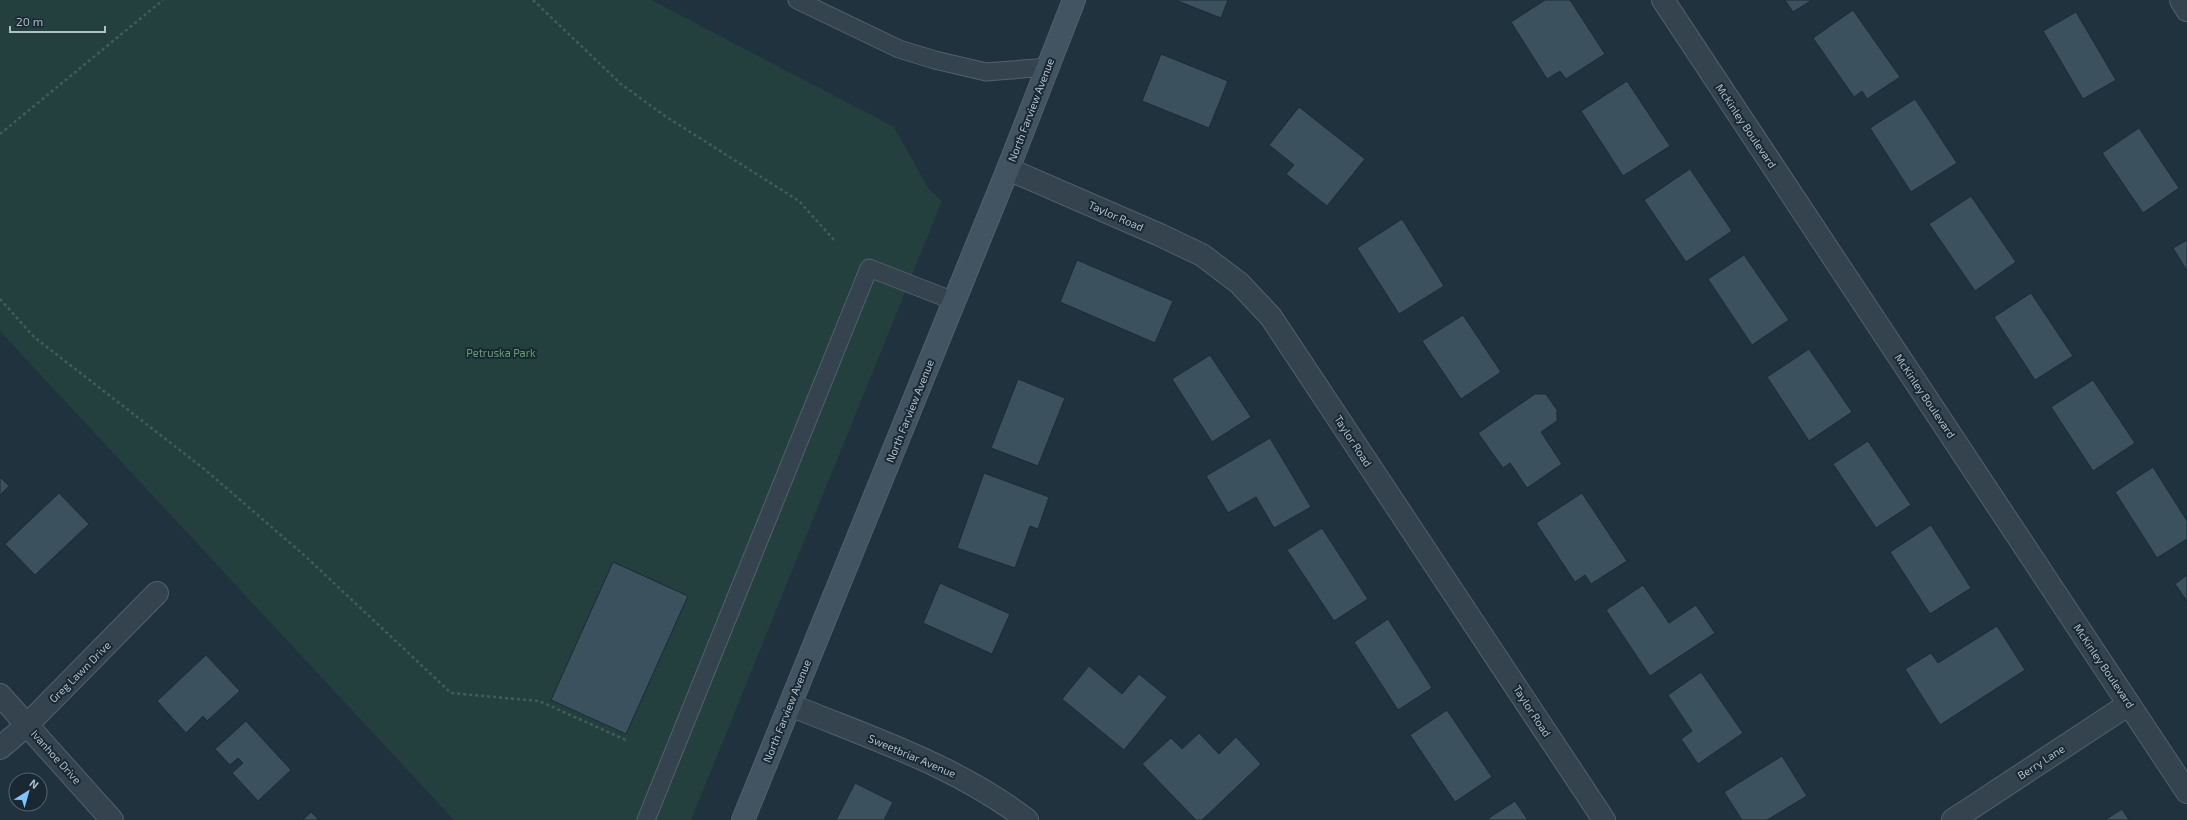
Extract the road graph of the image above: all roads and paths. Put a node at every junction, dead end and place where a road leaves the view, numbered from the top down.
1 (163, 0) edge
2 (533, 0) edge
3 (797, 0) edge
4 (1074, 0) edge
5 (1663, 0) edge
6 (2181, 0) edge
7 (2187, 10) edge
8 (1048, 67) junction
9 (0, 134) edge
10 (1008, 169) junction
11 (834, 240) dead end
12 (0, 299) edge
13 (954, 301) junction
14 (157, 593) dead end
15 (0, 695) edge
16 (2129, 704) junction
17 (790, 705) junction
18 (28, 725) junction
19 (628, 741) dead end
20 (0, 748) edge
21 (2187, 792) edge
22 (112, 820) edge
23 (646, 820) edge
24 (743, 820) edge
25 (1027, 820) edge
26 (1604, 820) edge
27 (1953, 820) edge

1 - 9 path
2 - 11 path
3 - 8 lane
4 - 8 street, North Farview Avenue
5 - 16 street, McKinley Boulevard
6 - 7 street
8 - 10 street, North Farview Avenue
10 - 13 street, North Farview Avenue
10 - 26 street, Taylor Road
12 - 19 path
13 - 17 street, North Farview Avenue
13 - 23 lane
14 - 18 street, Greg Lawn Drive
15 - 18 street, Ivanhoe Drive
16 - 21 street, McKinley Boulevard
16 - 27 street, Berry Lane
17 - 24 street, North Farview Avenue
17 - 25 street, Sweetbriar Avenue
18 - 20 street, Greg Lawn Drive
18 - 22 street, Ivanhoe Drive

